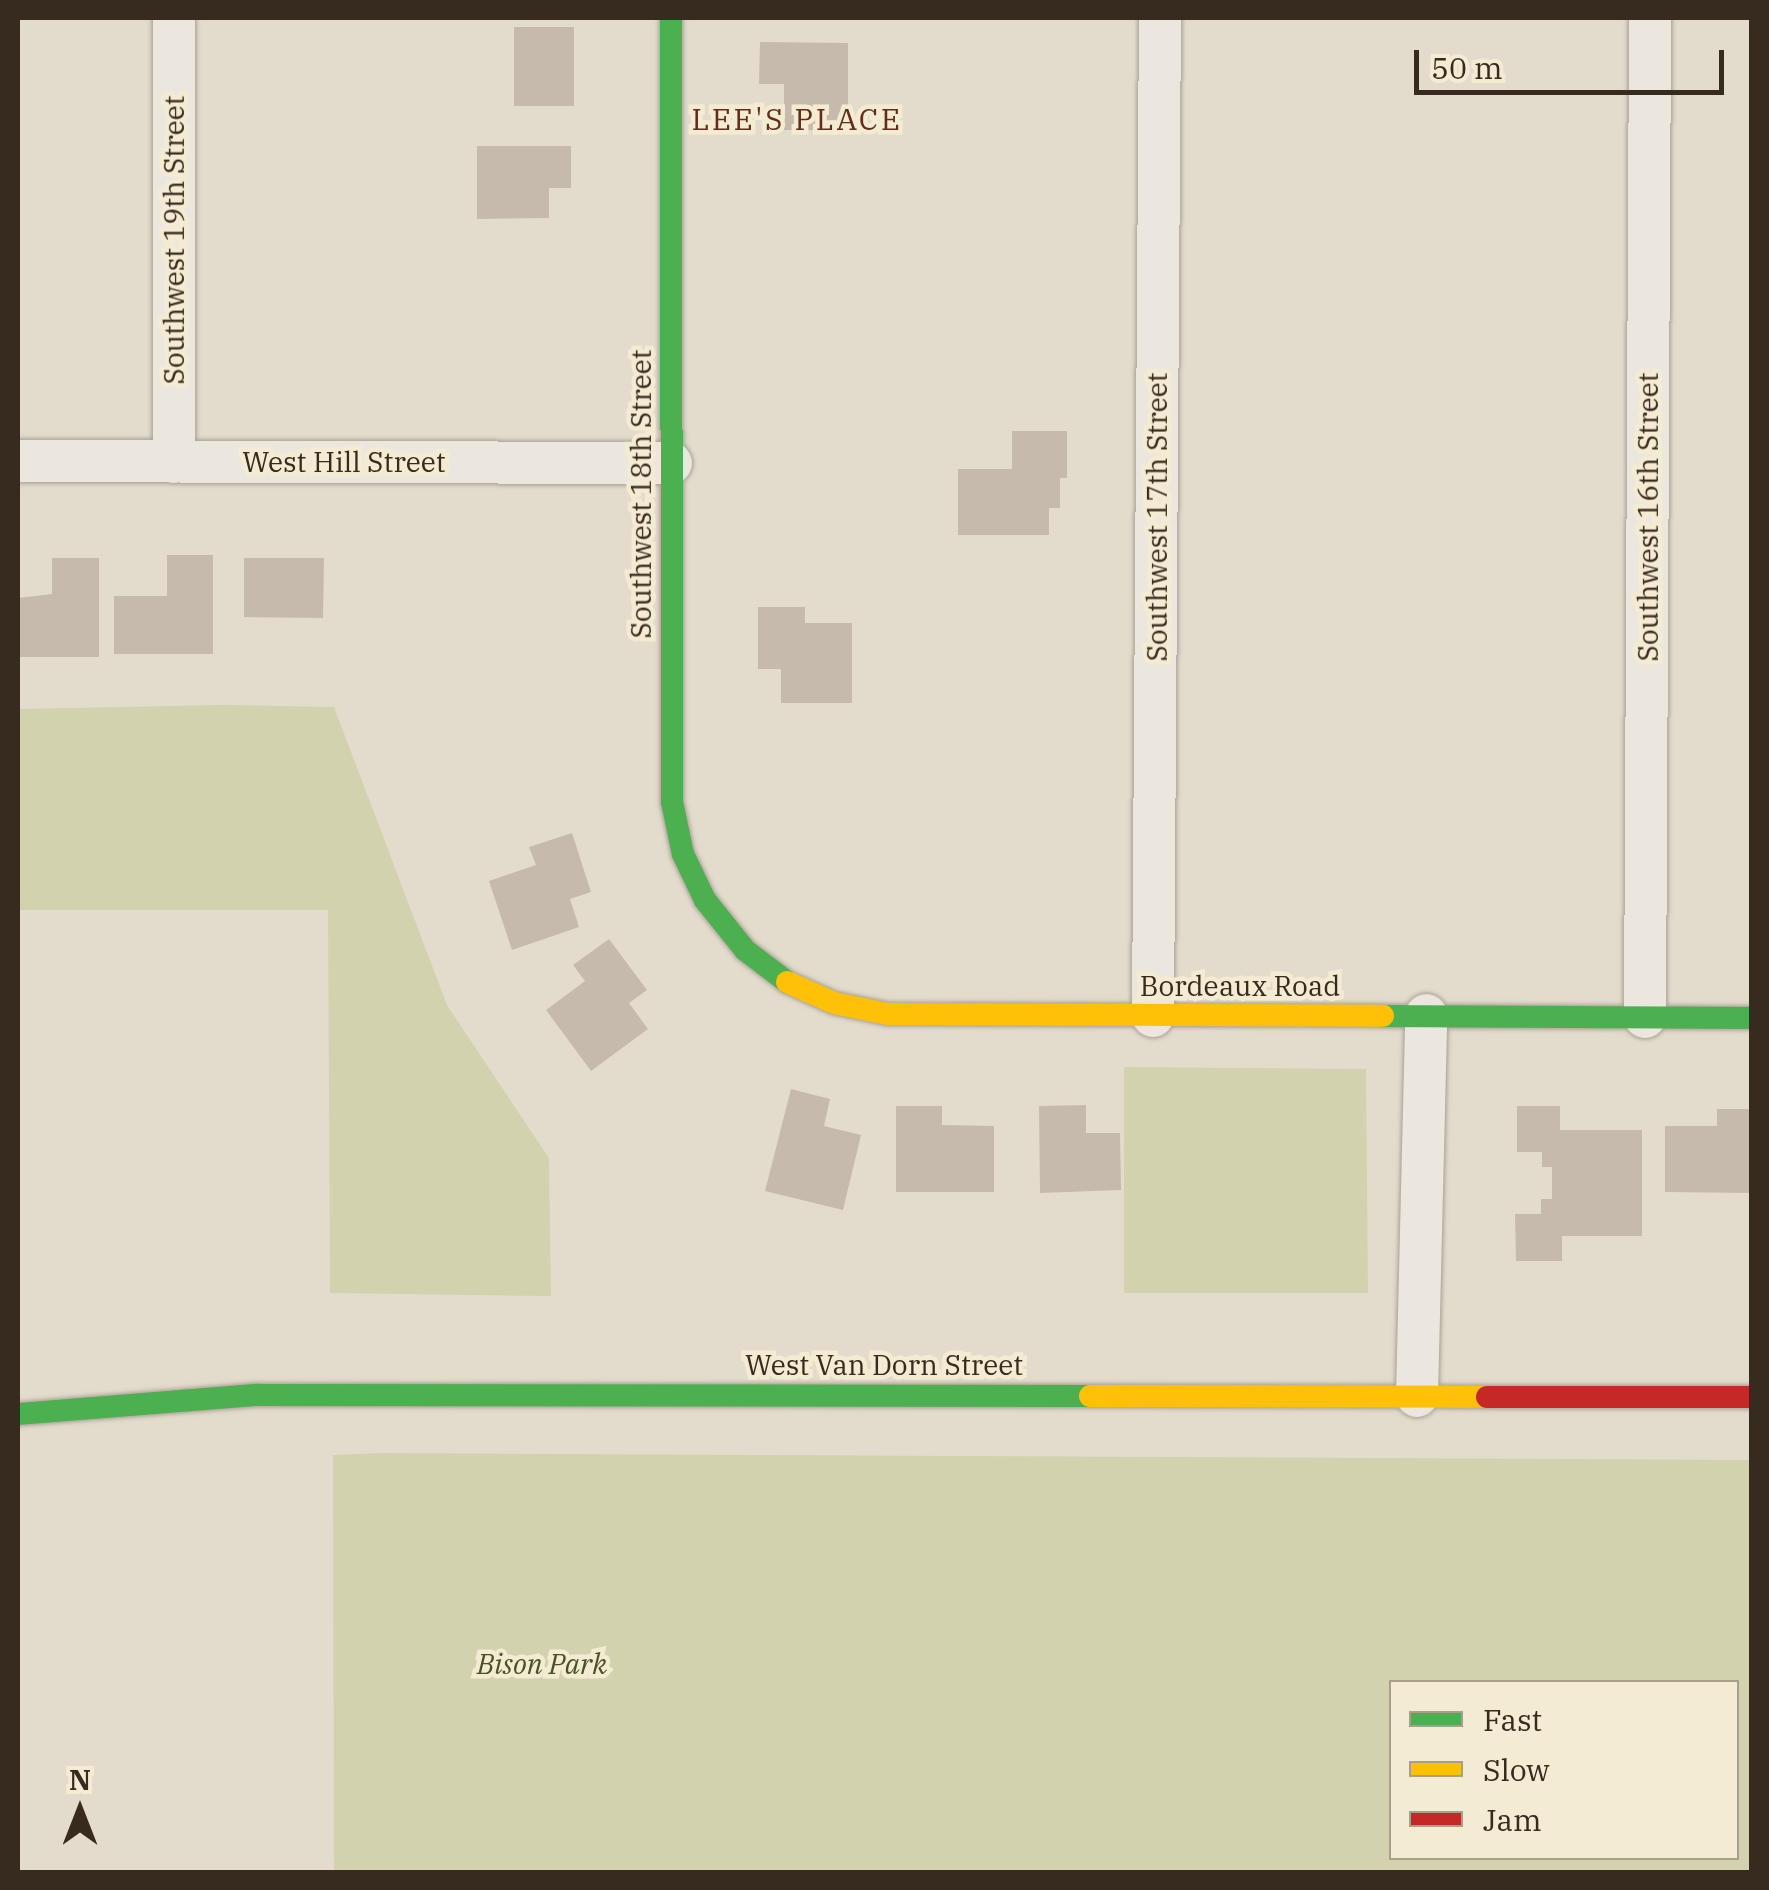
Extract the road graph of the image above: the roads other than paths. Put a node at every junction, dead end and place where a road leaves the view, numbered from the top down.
1 (174, 18) edge
2 (671, 18) edge
3 (1160, 18) edge
4 (1650, 18) edge
5 (18, 461) edge
6 (174, 462) junction
7 (671, 463) junction
8 (745, 950) joint
9 (1426, 1015) junction
10 (1154, 1016) junction
11 (1646, 1017) junction
12 (1752, 1018) edge
13 (1417, 1396) junction
14 (1752, 1397) edge
15 (18, 1414) edge

1 - 6 street, Southwest 19th Street
2 - 7 street, Southwest 18th Street
3 - 10 street, Southwest 17th Street
4 - 11 street, Southwest 16th Street
5 - 6 street, West Hill Street
6 - 7 street, West Hill Street
7 - 8 street, Southwest 18th Street
8 - 10 street, Bordeaux Road
9 - 10 street, Bordeaux Road
9 - 11 street, Bordeaux Road
9 - 13 street
11 - 12 street, Bordeaux Road
13 - 14 street, West Van Dorn Street
13 - 15 street, West Van Dorn Street

